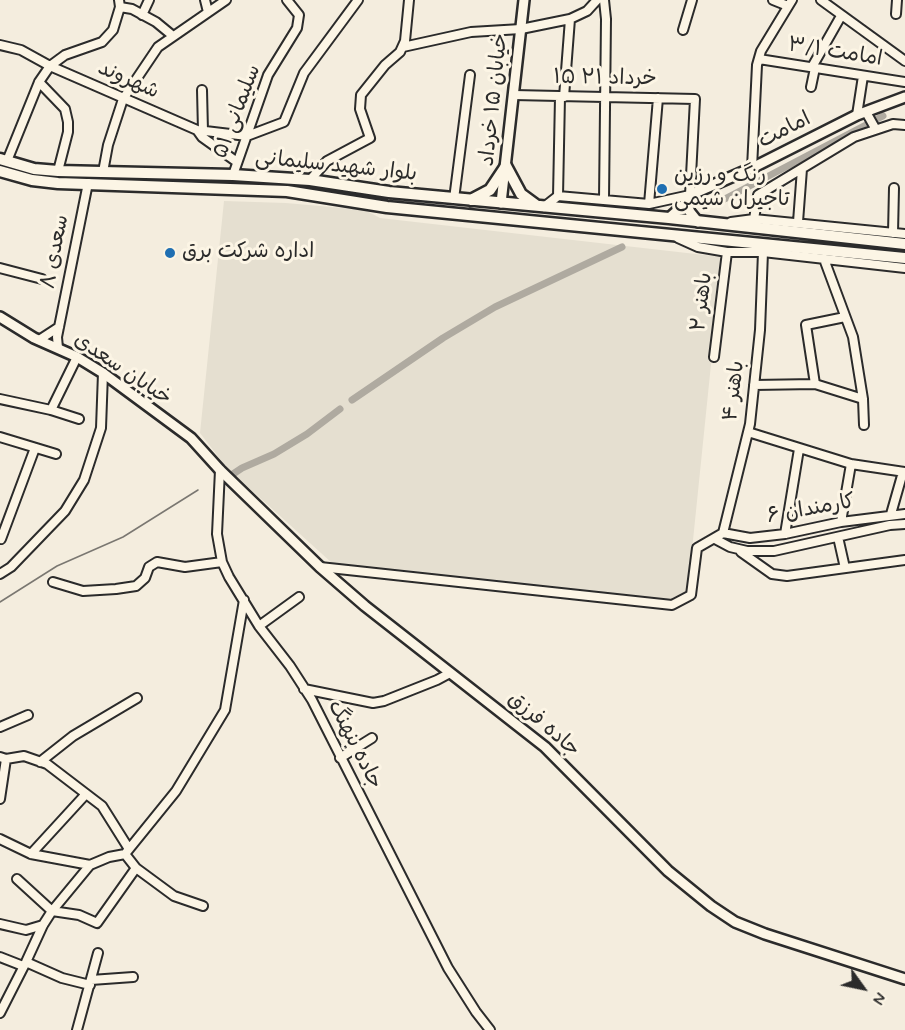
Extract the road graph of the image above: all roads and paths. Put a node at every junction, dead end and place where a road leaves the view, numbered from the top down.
1 (149, 0) edge
2 (205, 0) edge
3 (226, 0) edge
4 (287, 0) edge
5 (358, 0) edge
6 (409, 0) edge
7 (524, 0) edge
8 (597, 0) edge
9 (604, 0) edge
10 (692, 0) edge
11 (773, 0) edge
12 (821, 0) edge
13 (897, 0) edge
14 (119, 3) edge
15 (790, 3) edge
16 (208, 12) junction
17 (896, 14) dead end
18 (142, 15) junction
19 (841, 16) junction
20 (570, 19) junction
21 (521, 29) junction
22 (683, 30) dead end
23 (173, 36) junction
24 (0, 45) edge
25 (403, 46) junction
26 (759, 59) junction
27 (904, 61) edge
28 (50, 66) junction
29 (813, 67) junction
30 (470, 75) dead end
31 (863, 76) junction
32 (39, 82) junction
33 (905, 82) edge
34 (811, 87) dead end
35 (202, 90) dead end
36 (514, 95) junction
37 (562, 97) junction
38 (604, 97) junction
39 (904, 97) edge
40 (658, 98) junction
41 (123, 99) junction
42 (868, 120) junction
43 (905, 125) edge
44 (200, 130) junction
45 (247, 136) junction
46 (3, 160) edge
47 (237, 162) junction
48 (506, 166) junction
49 (752, 168) junction
50 (802, 169) junction
51 (0, 171) edge
52 (58, 171) junction
53 (103, 172) junction
54 (142, 172) junction
55 (233, 175) junction
56 (310, 180) junction
57 (88, 183) junction
58 (142, 185) junction
59 (894, 188) dead end
60 (558, 196) junction
61 (454, 199) junction
62 (604, 199) junction
63 (688, 199) junction
64 (470, 200) junction
65 (501, 203) junction
66 (649, 204) junction
67 (541, 207) junction
68 (499, 218) junction
69 (669, 218) junction
70 (754, 219) junction
71 (698, 222) junction
72 (798, 222) junction
73 (717, 223) junction
74 (893, 233) junction
75 (668, 234) junction
76 (905, 234) edge
77 (867, 240) junction
78 (879, 242) junction
79 (905, 244) edge
80 (727, 252) junction
81 (763, 252) junction
82 (866, 254) junction
83 (878, 255) junction
84 (821, 256) junction
85 (905, 258) edge
86 (0, 268) edge
87 (905, 268) edge
88 (42, 279) dead end
89 (0, 317) edge
90 (845, 317) junction
91 (59, 327) junction
92 (39, 340) junction
93 (58, 348) junction
94 (77, 357) junction
95 (714, 357) dead end
96 (103, 374) junction
97 (814, 384) junction
98 (754, 385) junction
99 (0, 399) edge
100 (863, 399) junction
101 (51, 410) junction
102 (79, 419) dead end
103 (864, 425) dead end
104 (748, 432) junction
105 (0, 437) edge
106 (191, 438) joint
107 (35, 448) junction
108 (799, 449) junction
109 (56, 454) dead end
110 (851, 464) junction
111 (220, 470) junction
112 (904, 472) edge
113 (891, 514) junction
114 (905, 514) edge
115 (841, 522) junction
116 (905, 524) edge
117 (723, 533) junction
118 (785, 534) junction
119 (838, 537) junction
120 (1, 539) edge
121 (715, 539) junction
122 (736, 548) junction
123 (905, 560) edge
124 (222, 562) junction
125 (321, 567) junction
126 (845, 568) junction
127 (0, 574) edge
128 (54, 582) dead end
129 (299, 597) dead end
130 (244, 600) junction
131 (259, 626) junction
132 (450, 673) junction
133 (304, 689) junction
134 (137, 698) dead end
135 (28, 715) dead end
136 (0, 727) edge
137 (372, 738) dead end
138 (3, 758) edge
139 (340, 758) junction
140 (40, 762) junction
141 (86, 794) junction
142 (0, 799) edge
143 (0, 840) edge
144 (127, 852) junction
145 (31, 854) junction
146 (90, 865) junction
147 (136, 868) junction
148 (17, 879) dead end
149 (203, 906) dead end
150 (52, 911) junction
151 (0, 924) edge
152 (43, 925) junction
153 (98, 953) dead end
154 (0, 957) edge
155 (25, 964) junction
156 (133, 977) dead end
157 (905, 979) edge
158 (90, 983) junction
159 (0, 1013) edge
160 (77, 1030) edge
161 (490, 1030) edge

1 - 18 street
2 - 16 street
3 - 16 street
4 - 45 street, سلیمانی ۵۱
5 - 45 street
6 - 25 street
7 - 21 street, خیابان ۱۵ خرداد
8 - 20 street
9 - 38 street
10 - 22 street
11 - 15 street
12 - 19 street
13 - 17 street
14 - 18 street
14 - 28 street
15 - 26 street
16 - 23 street
18 - 23 street
19 - 27 street
19 - 29 street
20 - 21 street
20 - 37 street
21 - 25 street
21 - 36 street, خیابان ۱۵ خرداد
23 - 41 street
24 - 28 street, شهروند
25 - 56 street
26 - 29 street, امامت ۳/۱
26 - 49 street
28 - 32 street
28 - 41 street, شهروند
29 - 31 street, امامت ۳/۱
29 - 34 street
30 - 61 street
31 - 33 street, امامت ۳/۱
31 - 42 street
32 - 46 street
32 - 52 street
35 - 44 street
36 - 37 street, ۱۵ خرداد ۲١
36 - 48 street, خیابان ۱۵ خرداد
37 - 38 street, ۱۵ خرداد ۲١
37 - 60 street
38 - 40 street, ۱۵ خرداد ۲١
38 - 62 street
39 - 42 street, امامت
40 - 63 street, ۱۵ خرداد ۲١
40 - 66 street
41 - 44 street, شهروند
41 - 53 street
42 - 43 street
42 - 49 street, امامت
42 - 50 street
44 - 45 street, شهروند
44 - 47 street
45 - 47 street, سلیمانی ۵۱
46 - 52 main road, بلوار شهید سلیمانی
47 - 55 street, سلیمانی ۵۱
48 - 64 main road
48 - 65 street, خیابان ۱۵ خرداد
48 - 67 main road
49 - 63 street, امامت
50 - 70 street
50 - 72 street
51 - 57 main road, بلوار شهید سلیمانی
52 - 53 main road, بلوار شهید سلیمانی
53 - 54 main road, بلوار شهید سلیمانی
54 - 55 main road, بلوار شهید سلیمانی
54 - 58 main road
55 - 56 main road, بلوار شهید سلیمانی
56 - 61 main road, بلوار شهید سلیمانی
57 - 58 main road, بلوار شهید سلیمانی
57 - 91 street, سعدی ۸
58 - 68 main road, بلوار شهید سلیمانی
59 - 74 street
60 - 62 street
60 - 67 street
61 - 64 main road, بلوار شهید سلیمانی
62 - 66 street
63 - 66 street
63 - 69 street, امامت
63 - 71 street
64 - 65 main road, بلوار شهید سلیمانی
65 - 67 main road, بلوار شهید سلیمانی
65 - 68 main road
67 - 69 main road, بلوار شهید سلیمانی
68 - 75 main road, بلوار شهید سلیمانی
69 - 71 main road, بلوار شهید سلیمانی
70 - 72 street
70 - 73 street
71 - 73 main road, بلوار شهید سلیمانی
72 - 74 street
73 - 77 main road, بلوار شهید سلیمانی
74 - 76 street
75 - 80 street
75 - 84 main road, بلوار شهید سلیمانی
77 - 78 main road, بلوار شهید سلیمانی
77 - 82 main road
78 - 79 main road, بلوار شهید سلیمانی
78 - 83 main road
80 - 81 street
80 - 95 street, باهنر ۲
81 - 84 street
81 - 98 street, باهنر ۴
82 - 83 main road, بلوار شهید سلیمانی
82 - 84 main road, بلوار شهید سلیمانی
83 - 85 main road, بلوار شهید سلیمانی
84 - 87 street
84 - 90 street
86 - 88 street
89 - 92 street, خیابان سعدی
90 - 97 street
90 - 100 street
91 - 92 street
91 - 93 street, سعدی ۸
92 - 93 street, خیابان سعدی
93 - 94 street, خیابان سعدی
94 - 96 street, خیابان سعدی
94 - 101 street
96 - 106 street, خیابان سعدی
96 - 127 street
97 - 98 street
97 - 100 street
98 - 104 street, باهنر ۴
99 - 101 street
100 - 103 street
101 - 102 street
104 - 108 street
104 - 117 street, باهنر ۴
105 - 107 street
106 - 111 street, جاده فرزق
107 - 109 street
107 - 120 street
108 - 110 street
108 - 118 street
110 - 112 street
110 - 115 street
111 - 124 street, جاده بنهنگ
111 - 125 street, جاده فرزق
112 - 113 street
113 - 114 street, کارمندان ۶
113 - 115 street, کارمندان ۶
115 - 118 street, کارمندان ۶
116 - 119 street
117 - 118 street, کارمندان ۶
117 - 121 street
119 - 122 street
119 - 126 street
121 - 122 street
121 - 125 street
122 - 126 street
123 - 126 street
124 - 128 street
124 - 130 street, جاده بنهنگ
125 - 132 street, جاده فرزق
129 - 131 street
130 - 131 street, جاده بنهنگ
130 - 144 street
131 - 133 street, جاده بنهنگ
132 - 133 street
132 - 157 street, جاده فرزق
133 - 139 street, جاده بنهنگ
134 - 140 street
135 - 136 street
137 - 139 street
138 - 140 street
138 - 142 street
139 - 161 street, جاده بنهنگ
140 - 141 street
141 - 144 street
141 - 145 street
143 - 145 street
144 - 146 street
144 - 147 street
145 - 146 street
146 - 150 street
147 - 149 street
147 - 150 street
148 - 150 street
150 - 152 street
151 - 152 street
152 - 155 street
153 - 158 street
154 - 155 street
155 - 158 street
155 - 159 street
156 - 158 street
158 - 160 street

